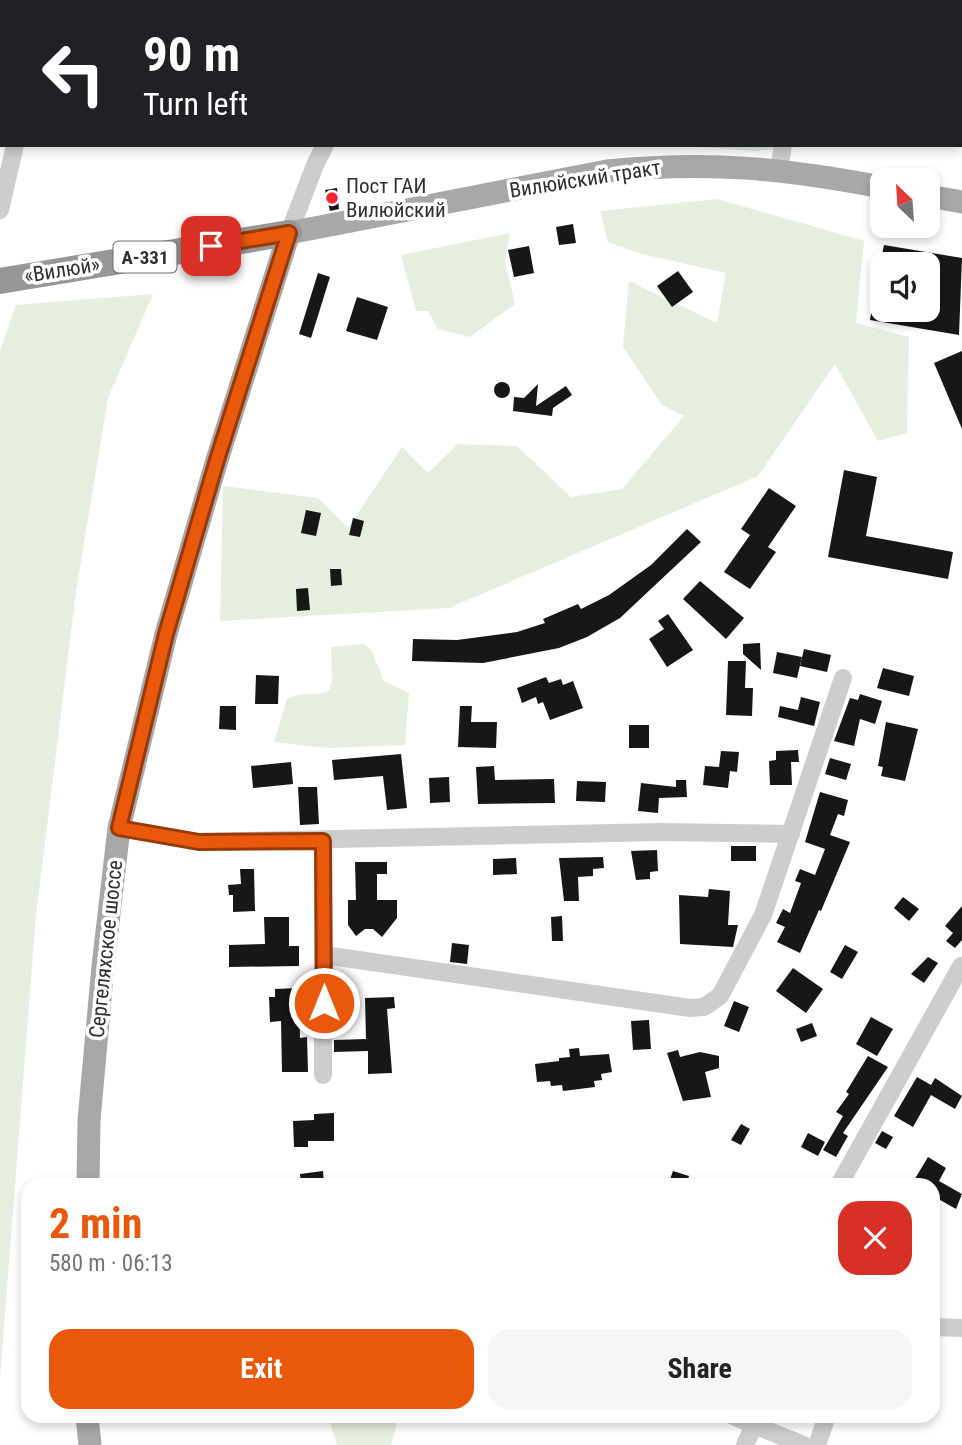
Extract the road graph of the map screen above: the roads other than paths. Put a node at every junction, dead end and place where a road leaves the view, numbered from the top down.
1 (15, 147) edge
2 (310, 147) edge
3 (324, 147) edge
4 (783, 147) edge
5 (314, 165) junction
6 (779, 169) junction
7 (870, 185) edge
8 (940, 197) edge
9 (962, 202) edge
10 (0, 210) edge
11 (289, 233) junction
12 (0, 281) edge
13 (842, 677) dead end
14 (119, 828) junction
15 (791, 834) junction
16 (323, 841) junction
17 (324, 955) junction
18 (961, 966) edge
19 (323, 1075) dead end
20 (88, 1178) edge
21 (843, 1178) edge
22 (940, 1327) edge
23 (962, 1328) edge
24 (88, 1423) edge
25 (749, 1423) edge
26 (825, 1423) edge
27 (754, 1425) junction
28 (90, 1445) edge
29 (745, 1445) edge
30 (804, 1445) edge
31 (817, 1445) edge

1 - 10 street
2 - 5 street
3 - 5 street
4 - 6 street
5 - 11 street
6 - 7 main road, Вилюйский тракт / А-331
6 - 11 main road, Вилюйский тракт / А-331
8 - 9 main road
11 - 12 highway, «Вилюй» / А-331
11 - 14 main road, Сергеляхское шоссе
13 - 15 street
14 - 16 street
14 - 20 main road, Сергеляхское шоссе
15 - 16 street
15 - 17 street
16 - 17 street
17 - 19 street
18 - 21 street
22 - 23 street
24 - 28 main road
25 - 27 street
26 - 31 street
27 - 29 street
27 - 30 street

